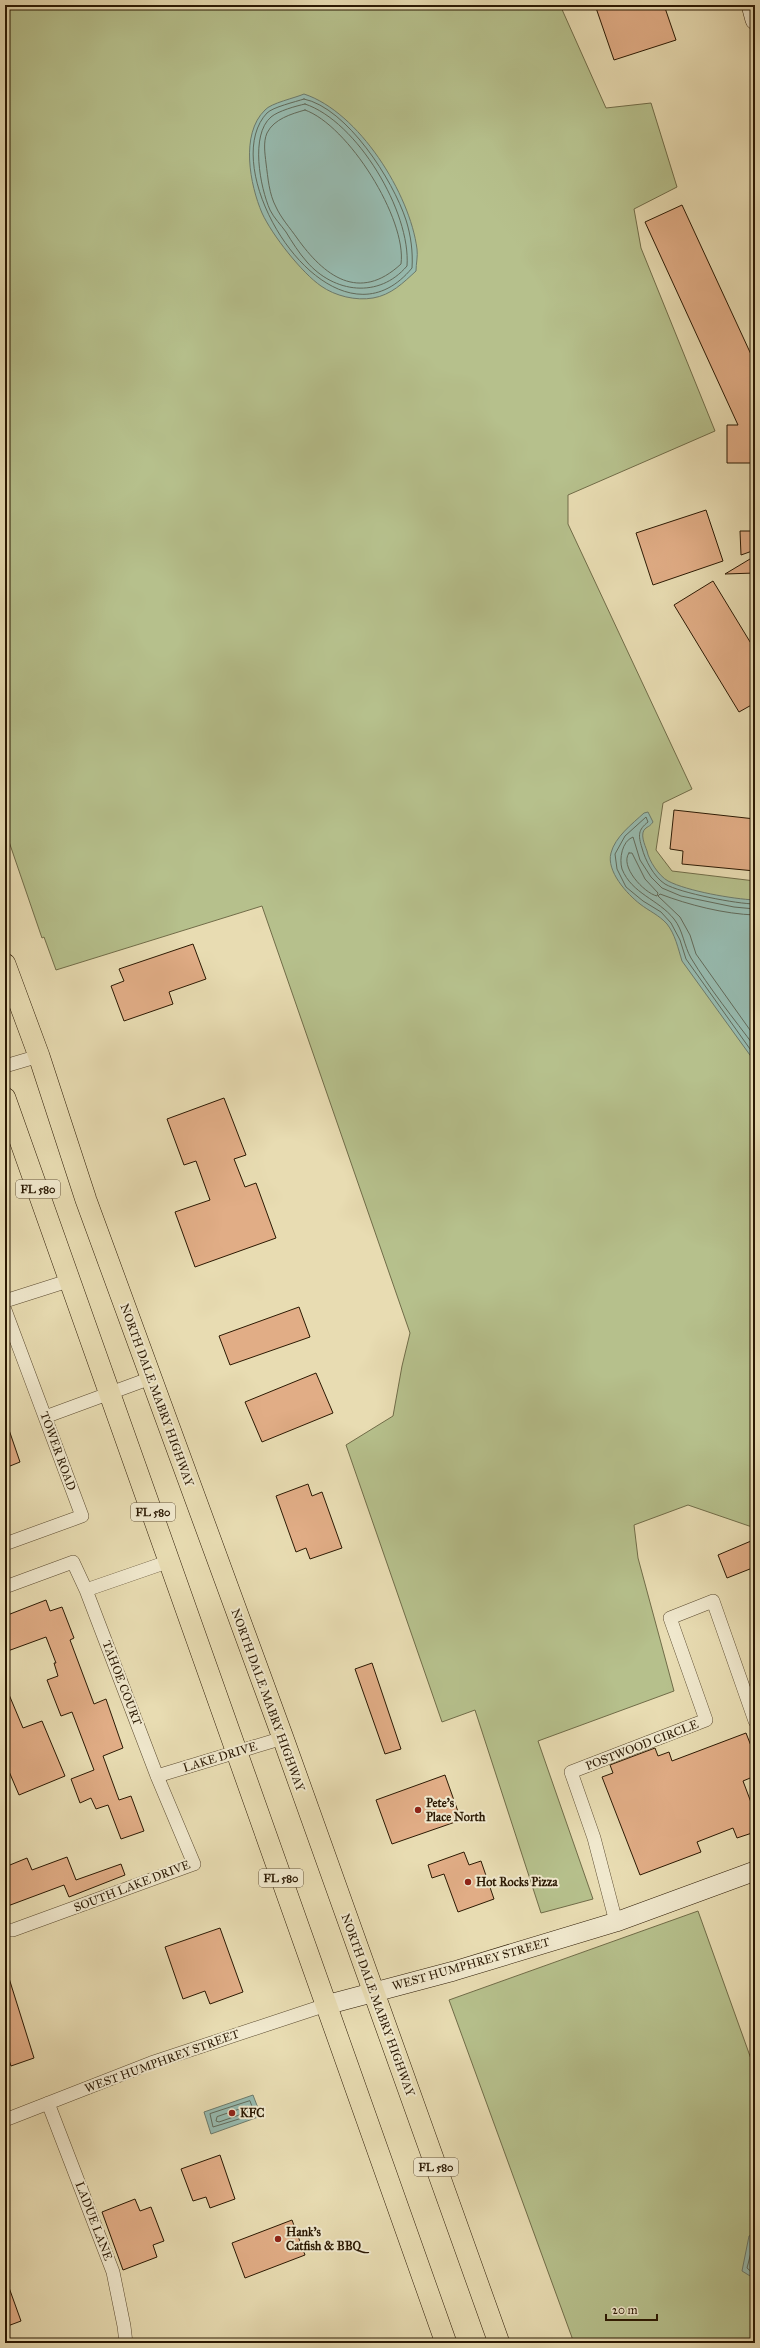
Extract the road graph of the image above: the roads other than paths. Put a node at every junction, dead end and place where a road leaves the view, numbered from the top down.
1 (751, 5) edge
2 (755, 20) edge
3 (5, 964) edge
4 (39, 1056) junction
5 (5, 1066) edge
6 (5, 1098) edge
7 (71, 1280) junction
8 (5, 1301) edge
9 (5, 1310) edge
10 (151, 1378) junction
11 (110, 1393) junction
12 (45, 1417) junction
13 (5, 1544) edge
14 (170, 1561) junction
15 (5, 1587) edge
16 (86, 1590) junction
17 (755, 1721) edge
18 (283, 1738) junction
19 (236, 1752) junction
20 (157, 1776) junction
21 (755, 1871) edge
22 (616, 1922) junction
23 (5, 1930) edge
24 (374, 1991) junction
25 (326, 2004) junction
26 (48, 2103) junction
27 (5, 2120) edge
28 (126, 2343) edge
29 (446, 2343) edge
30 (499, 2343) edge

1 - 2 street
3 - 4 main road, FL 580
4 - 5 street
4 - 10 main road, NORTH DALE MABRY HIGHWAY / FL 580
6 - 7 main road, FL 580
7 - 8 street
7 - 11 main road, FL 580
9 - 12 street, TOWER ROAD
10 - 11 street
10 - 18 main road, NORTH DALE MABRY HIGHWAY / FL 580
11 - 12 street
11 - 14 main road, FL 580
12 - 13 street, TOWER ROAD
14 - 16 street
14 - 19 main road, FL 580
15 - 16 street, TAHOE COURT
16 - 20 street, TAHOE COURT
17 - 22 street, POSTWOOD CIRCLE
18 - 19 street, LAKE DRIVE
18 - 24 main road, NORTH DALE MABRY HIGHWAY / FL 580
19 - 20 street, LAKE DRIVE
19 - 25 main road, FL 580
20 - 23 street, SOUTH LAKE DRIVE
21 - 22 street, WEST HUMPHREY STREET
22 - 24 street, WEST HUMPHREY STREET
24 - 25 street, WEST HUMPHREY STREET
24 - 30 main road, NORTH DALE MABRY HIGHWAY / FL 580
25 - 26 street, WEST HUMPHREY STREET
25 - 29 main road, FL 580
26 - 27 street, WEST HUMPHREY STREET
26 - 28 street, LADUE LANE

